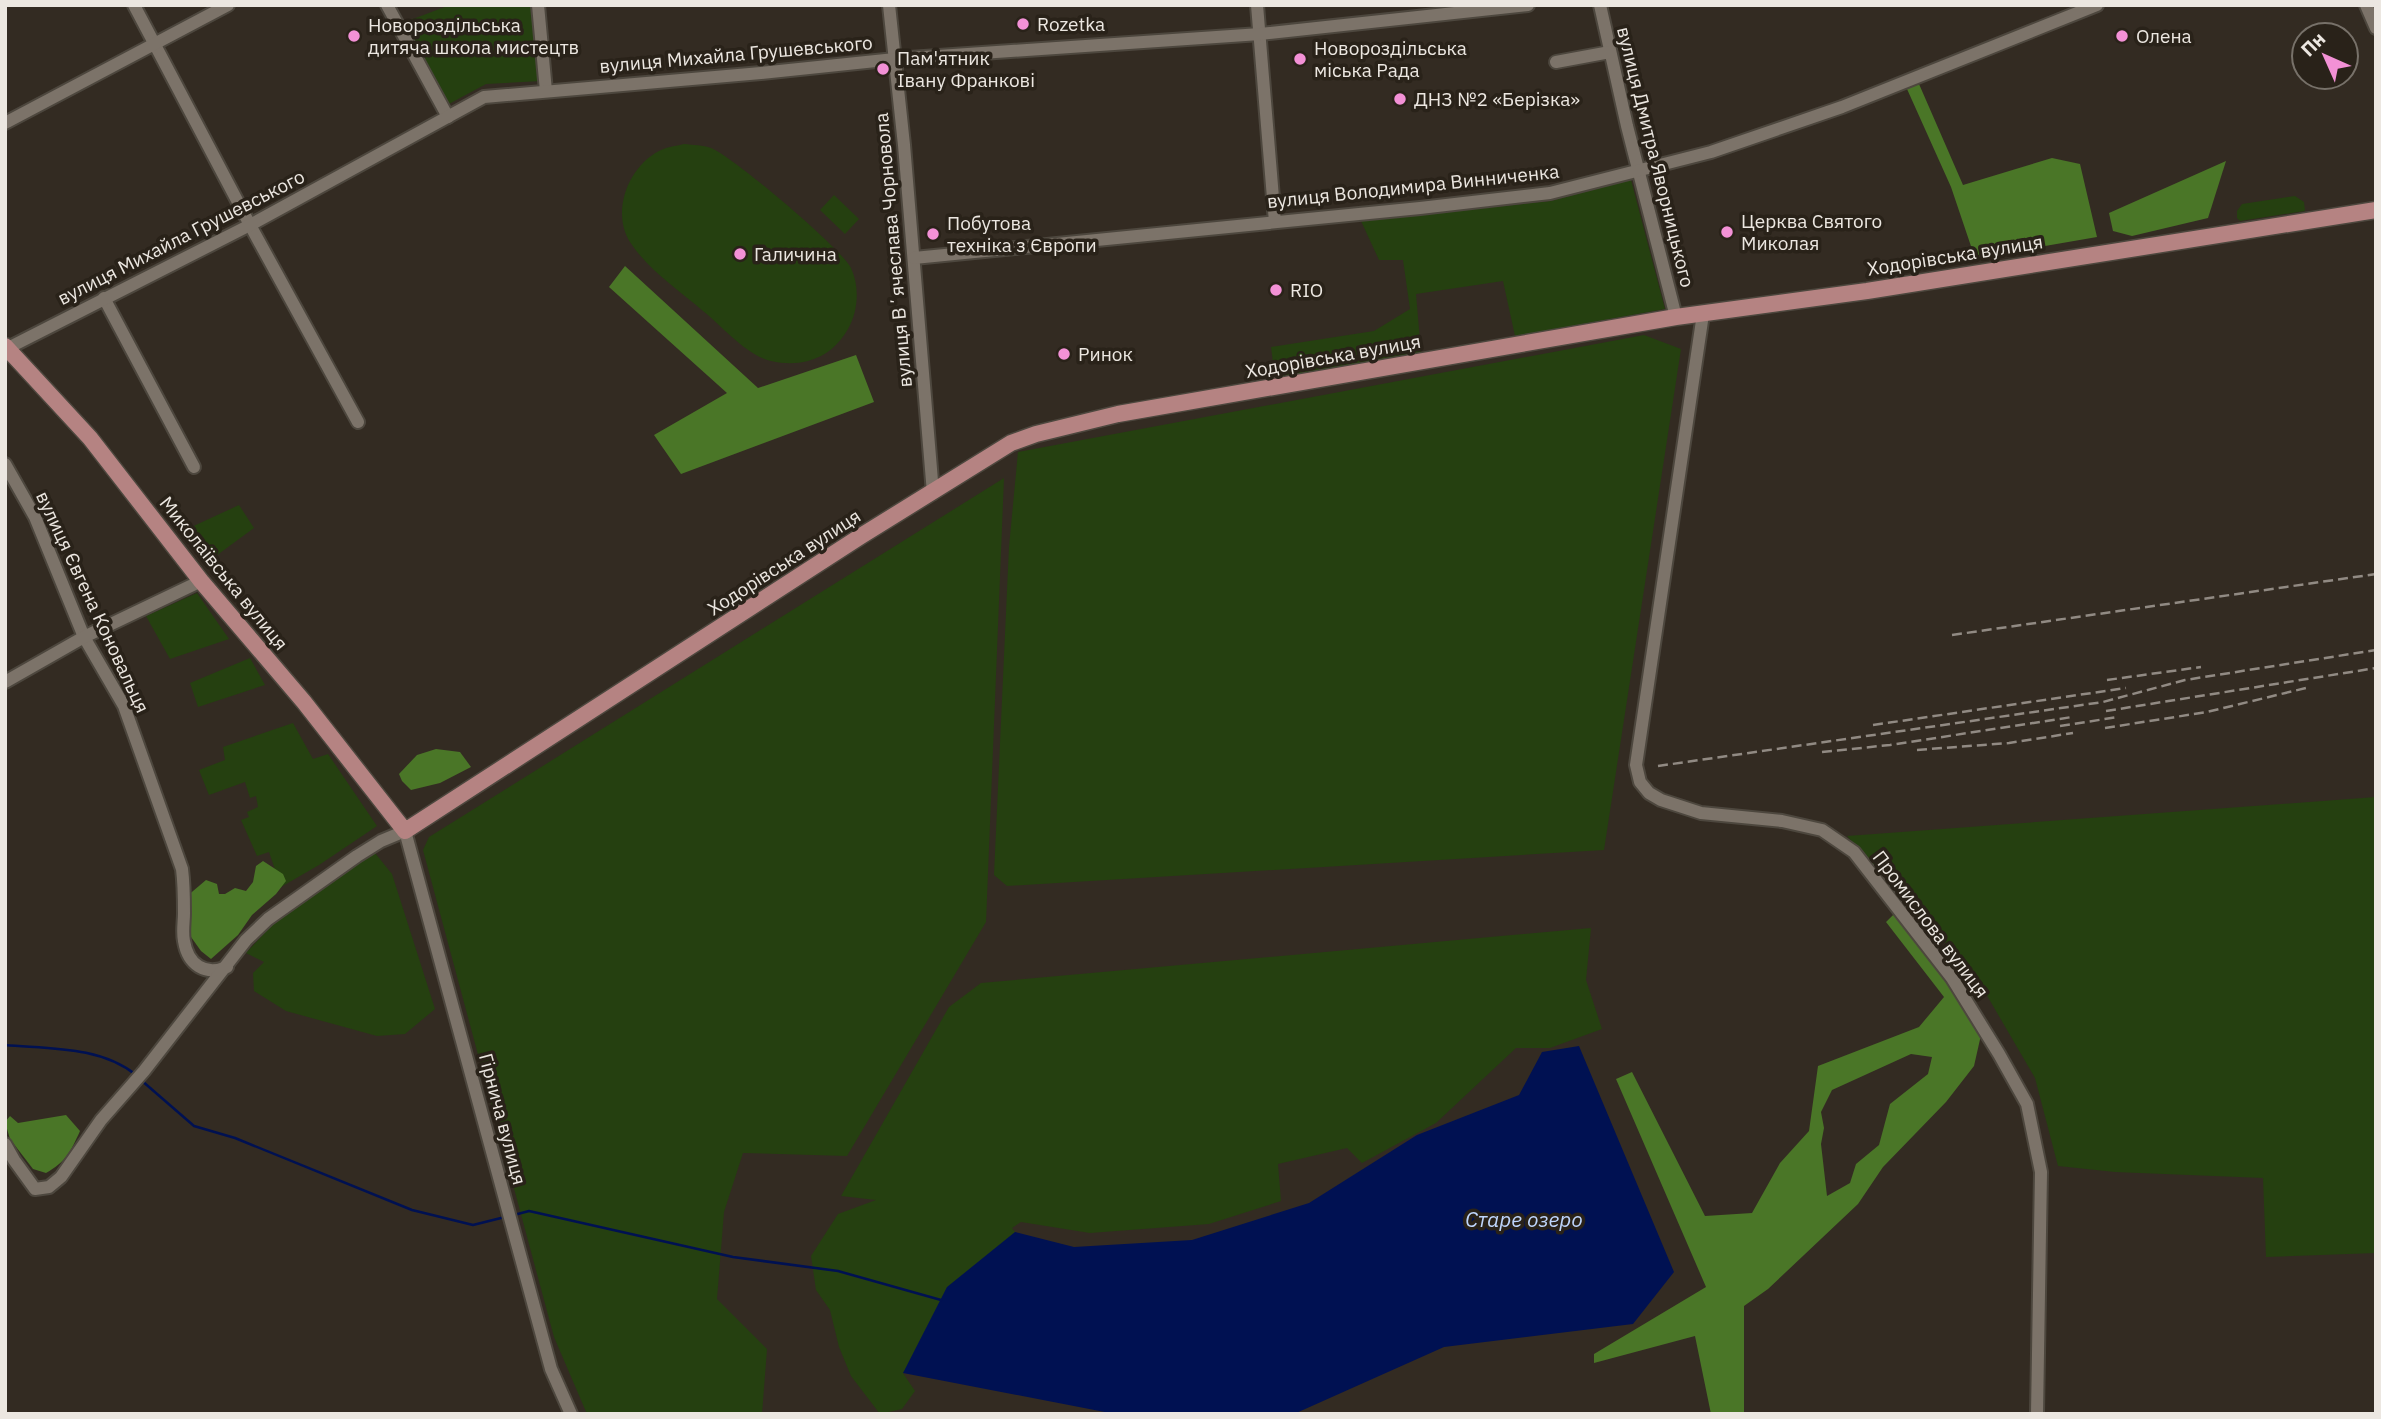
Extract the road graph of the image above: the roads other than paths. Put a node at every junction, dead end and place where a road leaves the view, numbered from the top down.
1 (134, 5) edge
2 (228, 5) edge
3 (387, 5) edge
4 (538, 5) edge
5 (889, 5) edge
6 (1257, 5) edge
7 (1528, 5) edge
8 (1600, 5) edge
9 (2097, 5) edge
10 (2366, 5) edge
11 (2376, 28) edge
12 (1260, 34) junction
13 (155, 44) junction
14 (1611, 52) junction
15 (895, 59) junction
16 (1556, 62) dead end
17 (546, 91) junction
18 (448, 117) junction
19 (7, 119) edge
20 (1638, 172) junction
21 (2376, 210) edge
22 (1275, 222) junction
23 (250, 225) junction
24 (914, 258) junction
25 (104, 298) junction
26 (1703, 314) junction
27 (1676, 317) junction
28 (7, 347) edge
29 (358, 422) dead end
30 (5, 464) edge
31 (194, 467) dead end
32 (933, 492) junction
33 (201, 581) junction
34 (85, 637) junction
35 (5, 682) edge
36 (405, 831) junction
37 (228, 967) junction
38 (5, 1144) edge
39 (9, 1161) edge
40 (571, 1414) edge
41 (2037, 1414) edge

1 - 13 street
2 - 13 street
3 - 18 street
4 - 17 street
5 - 15 street, вулиця Вʼячеслава Чорновола
6 - 12 street
7 - 12 street, вулиця Михайла Грушевського
8 - 14 street, вулиця Дмитра Яворницького
9 - 20 street, вулиця Володимира Винниченка
10 - 11 street
12 - 15 street, вулиця Михайла Грушевського
12 - 22 street
13 - 19 street
13 - 23 street
14 - 16 street
14 - 20 street, вулиця Дмитра Яворницького
15 - 17 street, вулиця Михайла Грушевського
15 - 24 street, вулиця Вʼячеслава Чорновола
17 - 18 street, вулиця Михайла Грушевського
18 - 23 street, вулиця Михайла Грушевського
20 - 22 street, вулиця Володимира Винниченка
20 - 27 street, вулиця Дмитра Яворницького
21 - 26 main road, Ходорівська вулиця
22 - 24 street, вулиця Володимира Винниченка
23 - 25 street, вулиця Михайла Грушевського
23 - 29 street
24 - 32 street, вулиця Вʼячеслава Чорновола
25 - 28 street, вулиця Михайла Грушевського
25 - 31 street
26 - 27 main road, Ходорівська вулиця
26 - 41 street, Промислова вулиця
27 - 32 main road, Ходорівська вулиця
28 - 33 main road, Миколаївська вулиця
30 - 34 street, вулиця Євгена Коновальця
32 - 36 main road, Ходорівська вулиця
33 - 34 street
33 - 36 main road, Миколаївська вулиця
34 - 35 street
34 - 37 street, вулиця Євгена Коновальця
36 - 37 street
36 - 40 street, Гірнича вулиця
37 - 39 street
38 - 39 street

